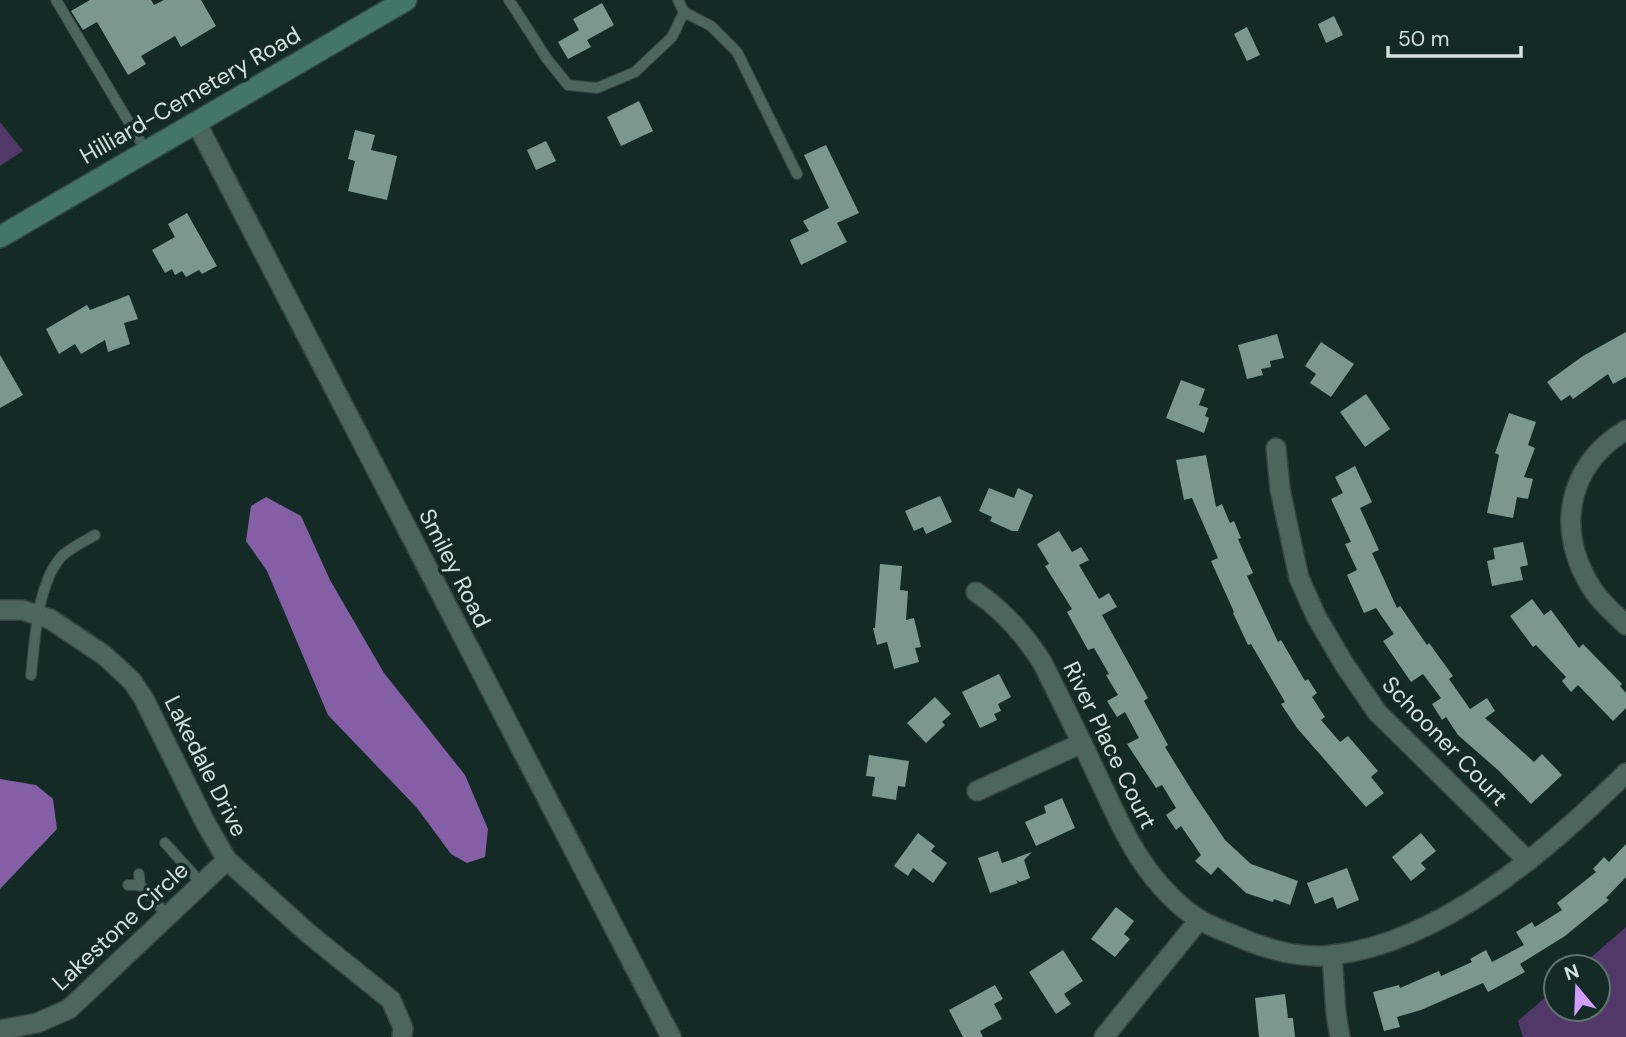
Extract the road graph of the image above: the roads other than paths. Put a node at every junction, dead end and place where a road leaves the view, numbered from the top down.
1 (56, 0) edge
2 (406, 0) edge
3 (509, 0) edge
4 (678, 0) edge
5 (684, 12) junction
6 (195, 122) junction
7 (146, 151) junction
8 (797, 174) dead end
9 (0, 237) edge
10 (1626, 430) edge
11 (1276, 448) dead end
12 (95, 535) dead end
13 (976, 592) dead end
14 (0, 610) edge
15 (39, 614) junction
16 (1626, 625) edge
17 (31, 675) dead end
18 (1082, 743) junction
19 (1626, 773) edge
20 (977, 791) dead end
21 (165, 843) dead end
22 (227, 860) junction
23 (1528, 861) junction
24 (139, 874) dead end
25 (202, 884) junction
26 (128, 885) dead end
27 (140, 885) junction
28 (167, 916) junction
29 (1199, 920) junction
30 (1332, 955) junction
31 (54, 1017) junction
32 (12, 1032) edge
33 (52, 1037) edge
34 (402, 1037) edge
35 (671, 1037) edge
36 (1104, 1037) edge
37 (1340, 1037) edge

1 - 7 lane
2 - 6 main road, Hilliard-Cemetery Road
3 - 5 lane
4 - 5 lane
5 - 8 lane
6 - 7 main road, Hilliard-Cemetery Road
6 - 35 street, Smiley Road
7 - 9 main road, Hilliard-Cemetery Road
10 - 16 street
11 - 23 street, Schooner Court
12 - 15 lane
13 - 18 street, River Place Court
14 - 15 street, Lakedale Drive
15 - 17 lane
15 - 22 street, Lakedale Drive
18 - 20 street
18 - 29 street, River Place Court
19 - 23 street, River Place Court
21 - 25 lane
22 - 25 street, Lakestone Circle
22 - 34 street, Lakedale Drive
23 - 30 street, River Place Court
24 - 27 lane
25 - 28 street, Lakestone Circle
26 - 27 lane
27 - 28 lane
28 - 31 street, Lakestone Circle
29 - 30 street, River Place Court
29 - 36 street
30 - 37 street
31 - 32 street, Lakestone Circle
31 - 33 street

